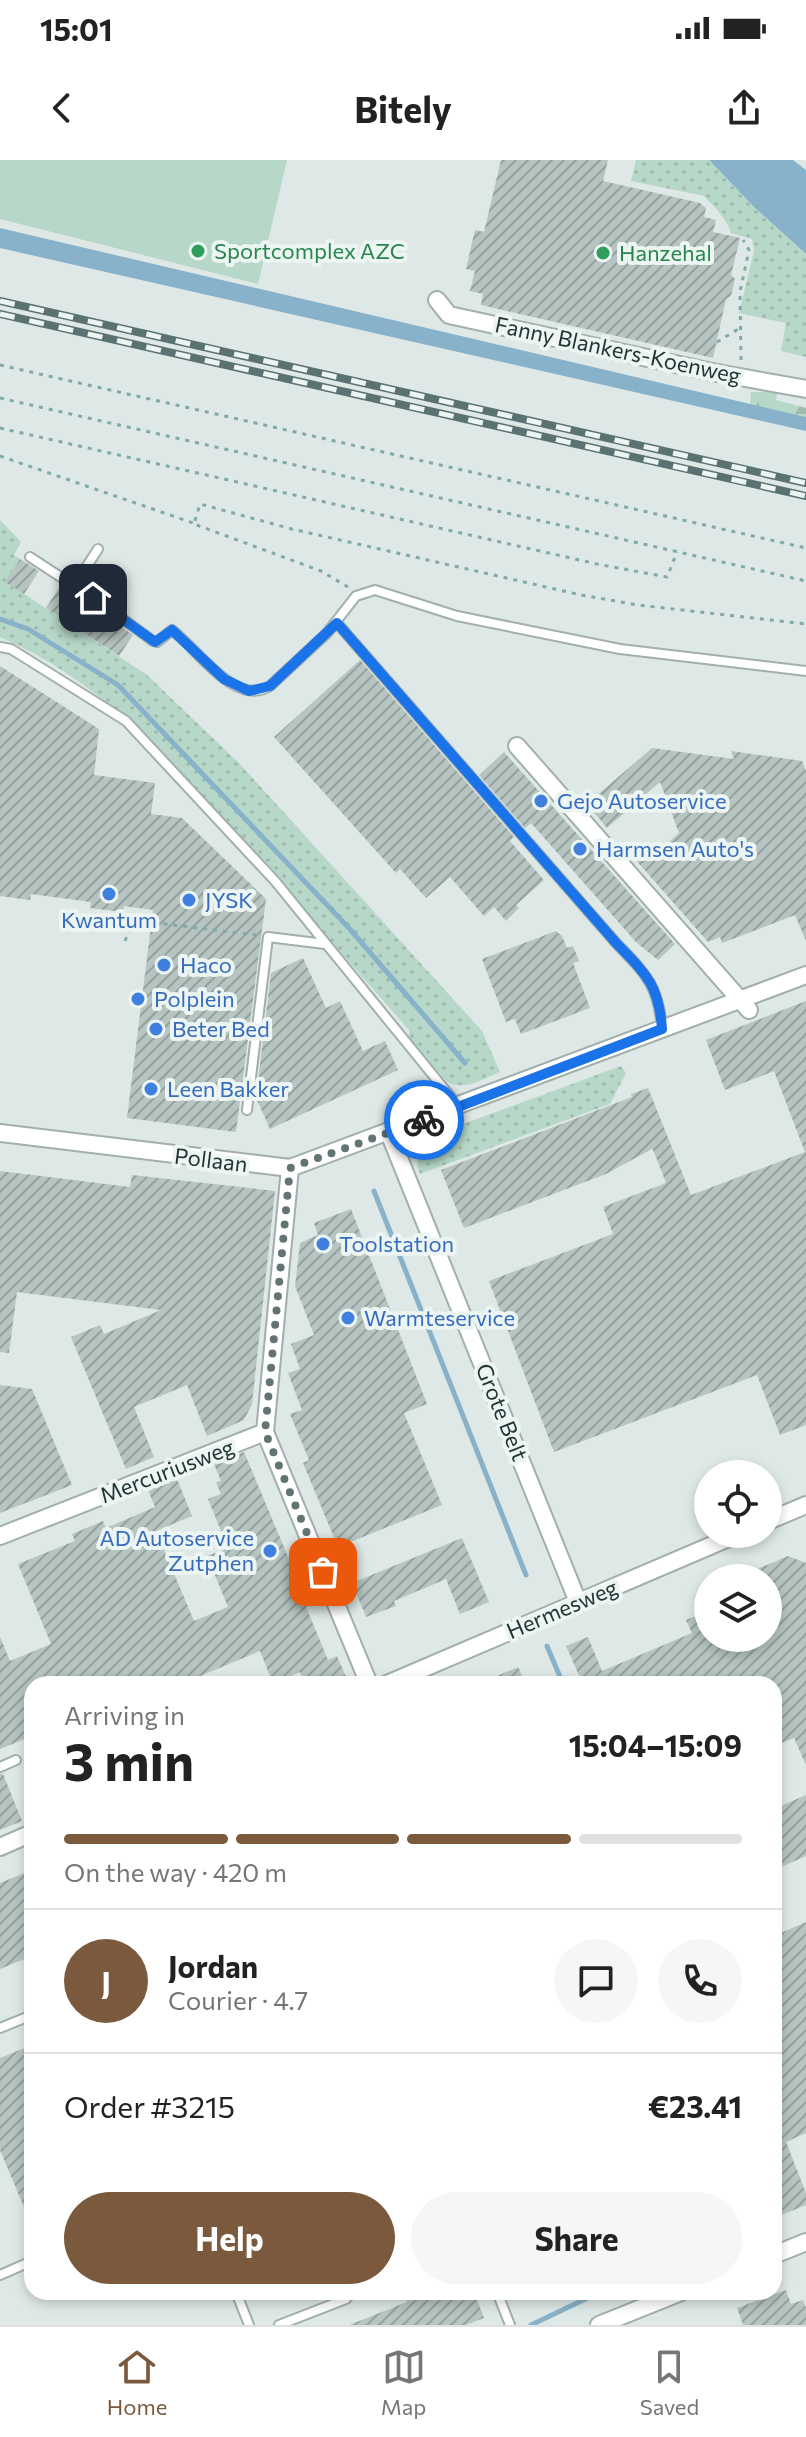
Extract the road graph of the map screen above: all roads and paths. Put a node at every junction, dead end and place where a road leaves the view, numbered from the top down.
1 (743, 240) dead end
2 (437, 300) dead end
3 (740, 328) junction
4 (717, 342) dead end
5 (0, 365) edge
6 (744, 377) junction
7 (806, 389) edge
8 (0, 398) edge
9 (0, 428) edge
10 (0, 456) edge
11 (194, 524) junction
12 (806, 548) edge
13 (98, 549) dead end
14 (677, 552) junction
15 (30, 557) dead end
16 (806, 581) edge
17 (74, 586) junction
18 (356, 596) junction
19 (337, 623) junction
20 (806, 624) edge
21 (0, 647) edge
22 (806, 671) edge
23 (517, 746) dead end
24 (268, 937) junction
25 (125, 941) dead end
26 (326, 944) junction
27 (806, 975) edge
28 (745, 1005) junction
29 (662, 1029) junction
30 (459, 1107) junction
31 (247, 1110) dead end
32 (0, 1133) edge
33 (389, 1133) junction
34 (290, 1168) junction
35 (265, 1432) junction
36 (806, 1505) edge
37 (782, 1515) edge
38 (0, 1536) edge
39 (705, 1548) edge
40 (578, 1602) junction
41 (366, 1676) edge
42 (406, 1676) edge
43 (16, 1760) dead end
44 (0, 1767) edge
45 (24, 1836) edge
46 (0, 1847) edge
47 (24, 2018) edge
48 (0, 2028) edge
49 (806, 2242) edge
50 (782, 2252) edge
51 (24, 2264) edge
52 (0, 2275) edge
53 (239, 2300) edge
54 (343, 2300) edge
55 (500, 2300) edge
56 (661, 2300) edge
57 (249, 2325) edge
58 (279, 2325) edge
59 (510, 2325) edge
60 (599, 2325) edge

1 - 3 path
2 - 6 street, Fanny Blankers-Koenweg
3 - 4 path
3 - 6 path
5 - 12 path
6 - 7 street, Fanny Blankers-Koenweg
8 - 14 path
9 - 14 path
10 - 11 path
11 - 18 path
11 - 20 path
13 - 17 lane
14 - 16 path
15 - 17 lane
17 - 19 lane
18 - 19 lane
18 - 22 lane
19 - 29 lane
21 - 26 lane
23 - 28 street
24 - 25 path
24 - 26 lane
24 - 31 lane
26 - 30 lane
27 - 28 street, Pollaan
28 - 29 street, Pollaan
29 - 30 street, Pollaan
30 - 33 street, Pollaan
32 - 34 street, Pollaan
33 - 34 street, Pollaan
33 - 40 street, Grote Belt
34 - 35 street
35 - 38 street, Mercuriusweg
35 - 41 street
36 - 37 street
39 - 40 street, Hermesweg
40 - 42 street, Hermesweg
43 - 44 lane
45 - 46 street
47 - 48 lane
49 - 50 street
51 - 52 lane
53 - 57 lane
54 - 58 lane
55 - 59 lane
56 - 60 street

